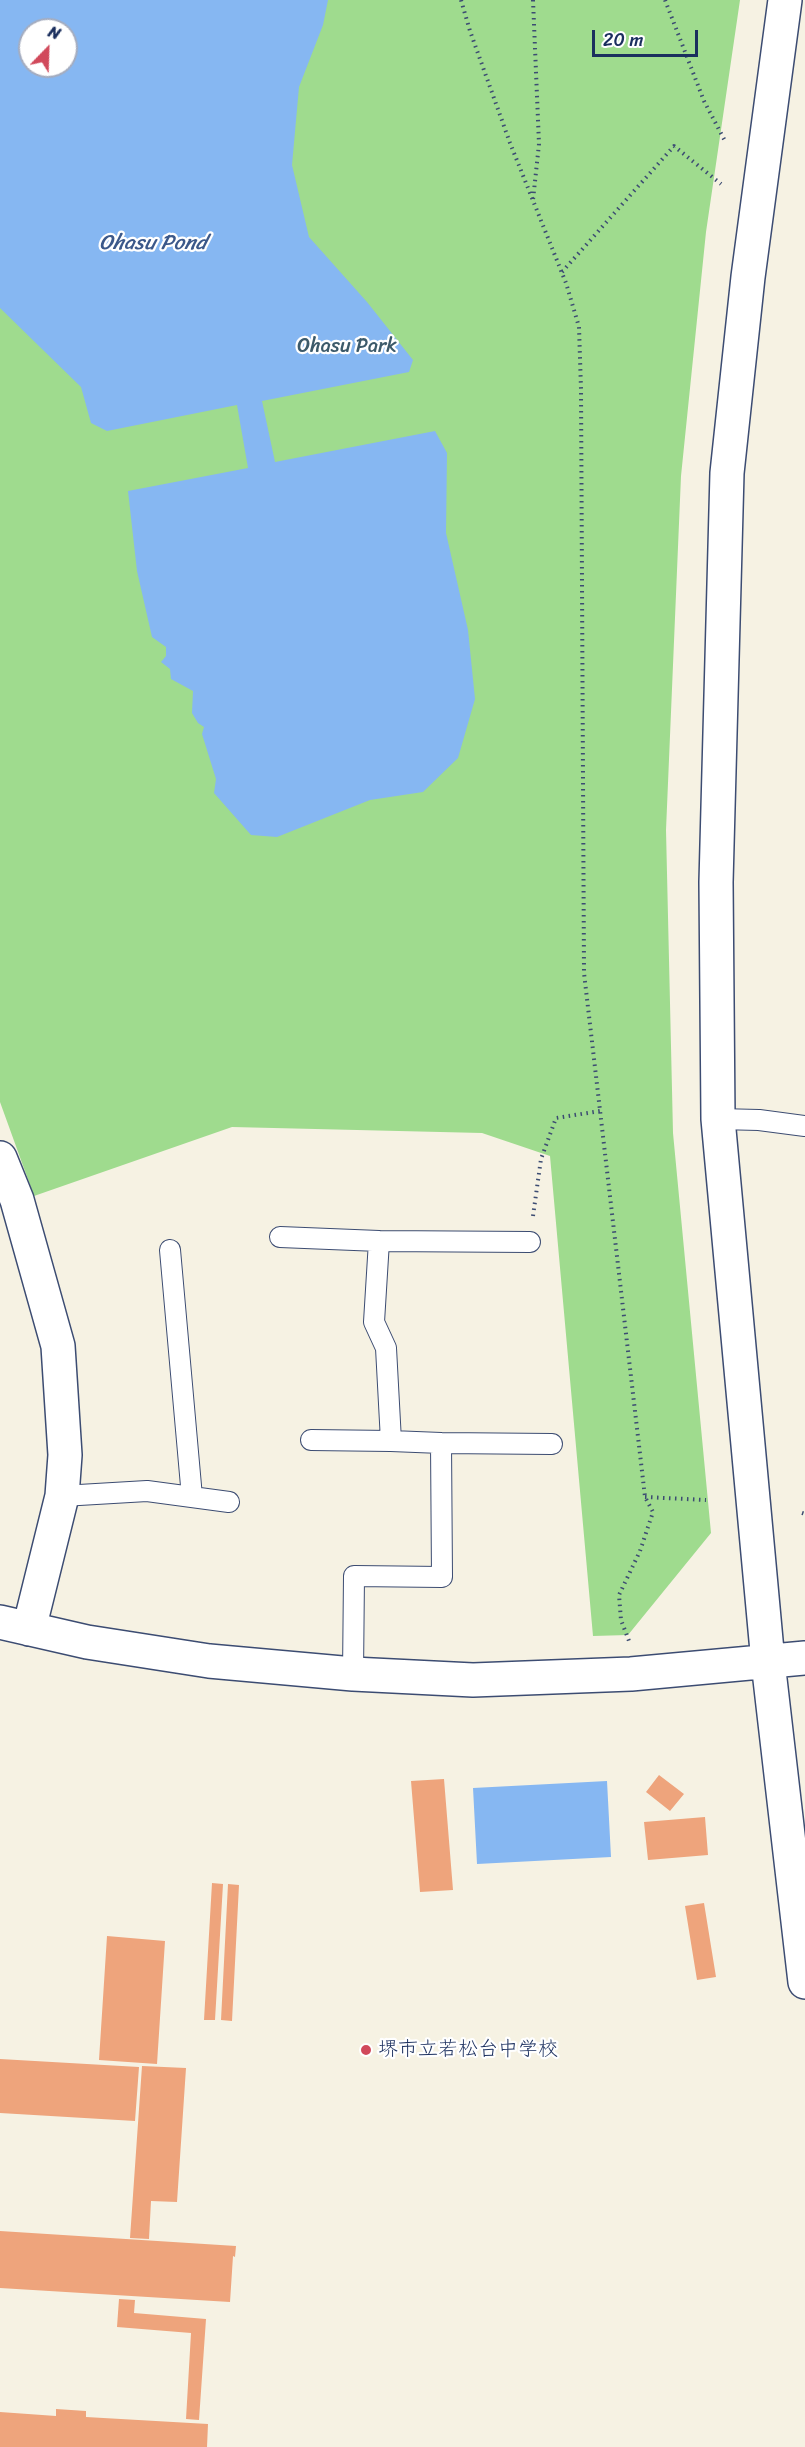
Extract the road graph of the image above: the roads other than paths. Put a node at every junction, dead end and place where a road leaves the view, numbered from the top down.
1 (784, 0) edge
2 (718, 1119) junction
3 (805, 1126) edge
4 (1, 1169) edge
5 (280, 1237) dead end
6 (379, 1241) junction
7 (530, 1242) road end
8 (170, 1250) dead end
9 (311, 1440) dead end
10 (391, 1441) junction
11 (441, 1443) junction
12 (552, 1444) dead end
13 (62, 1496) junction
14 (192, 1497) junction
15 (229, 1502) dead end
16 (15, 1625) edge
17 (805, 1659) edge
18 (768, 1662) junction
19 (352, 1674) junction
20 (805, 1982) edge

1 - 2 street
2 - 3 lane
2 - 18 street
4 - 13 street
5 - 6 lane
6 - 7 lane
6 - 10 lane
8 - 14 lane
9 - 10 lane
10 - 11 lane
11 - 12 lane
11 - 19 lane
13 - 14 lane
13 - 16 street
14 - 15 lane
16 - 19 street
17 - 18 street
18 - 19 street
18 - 20 street

